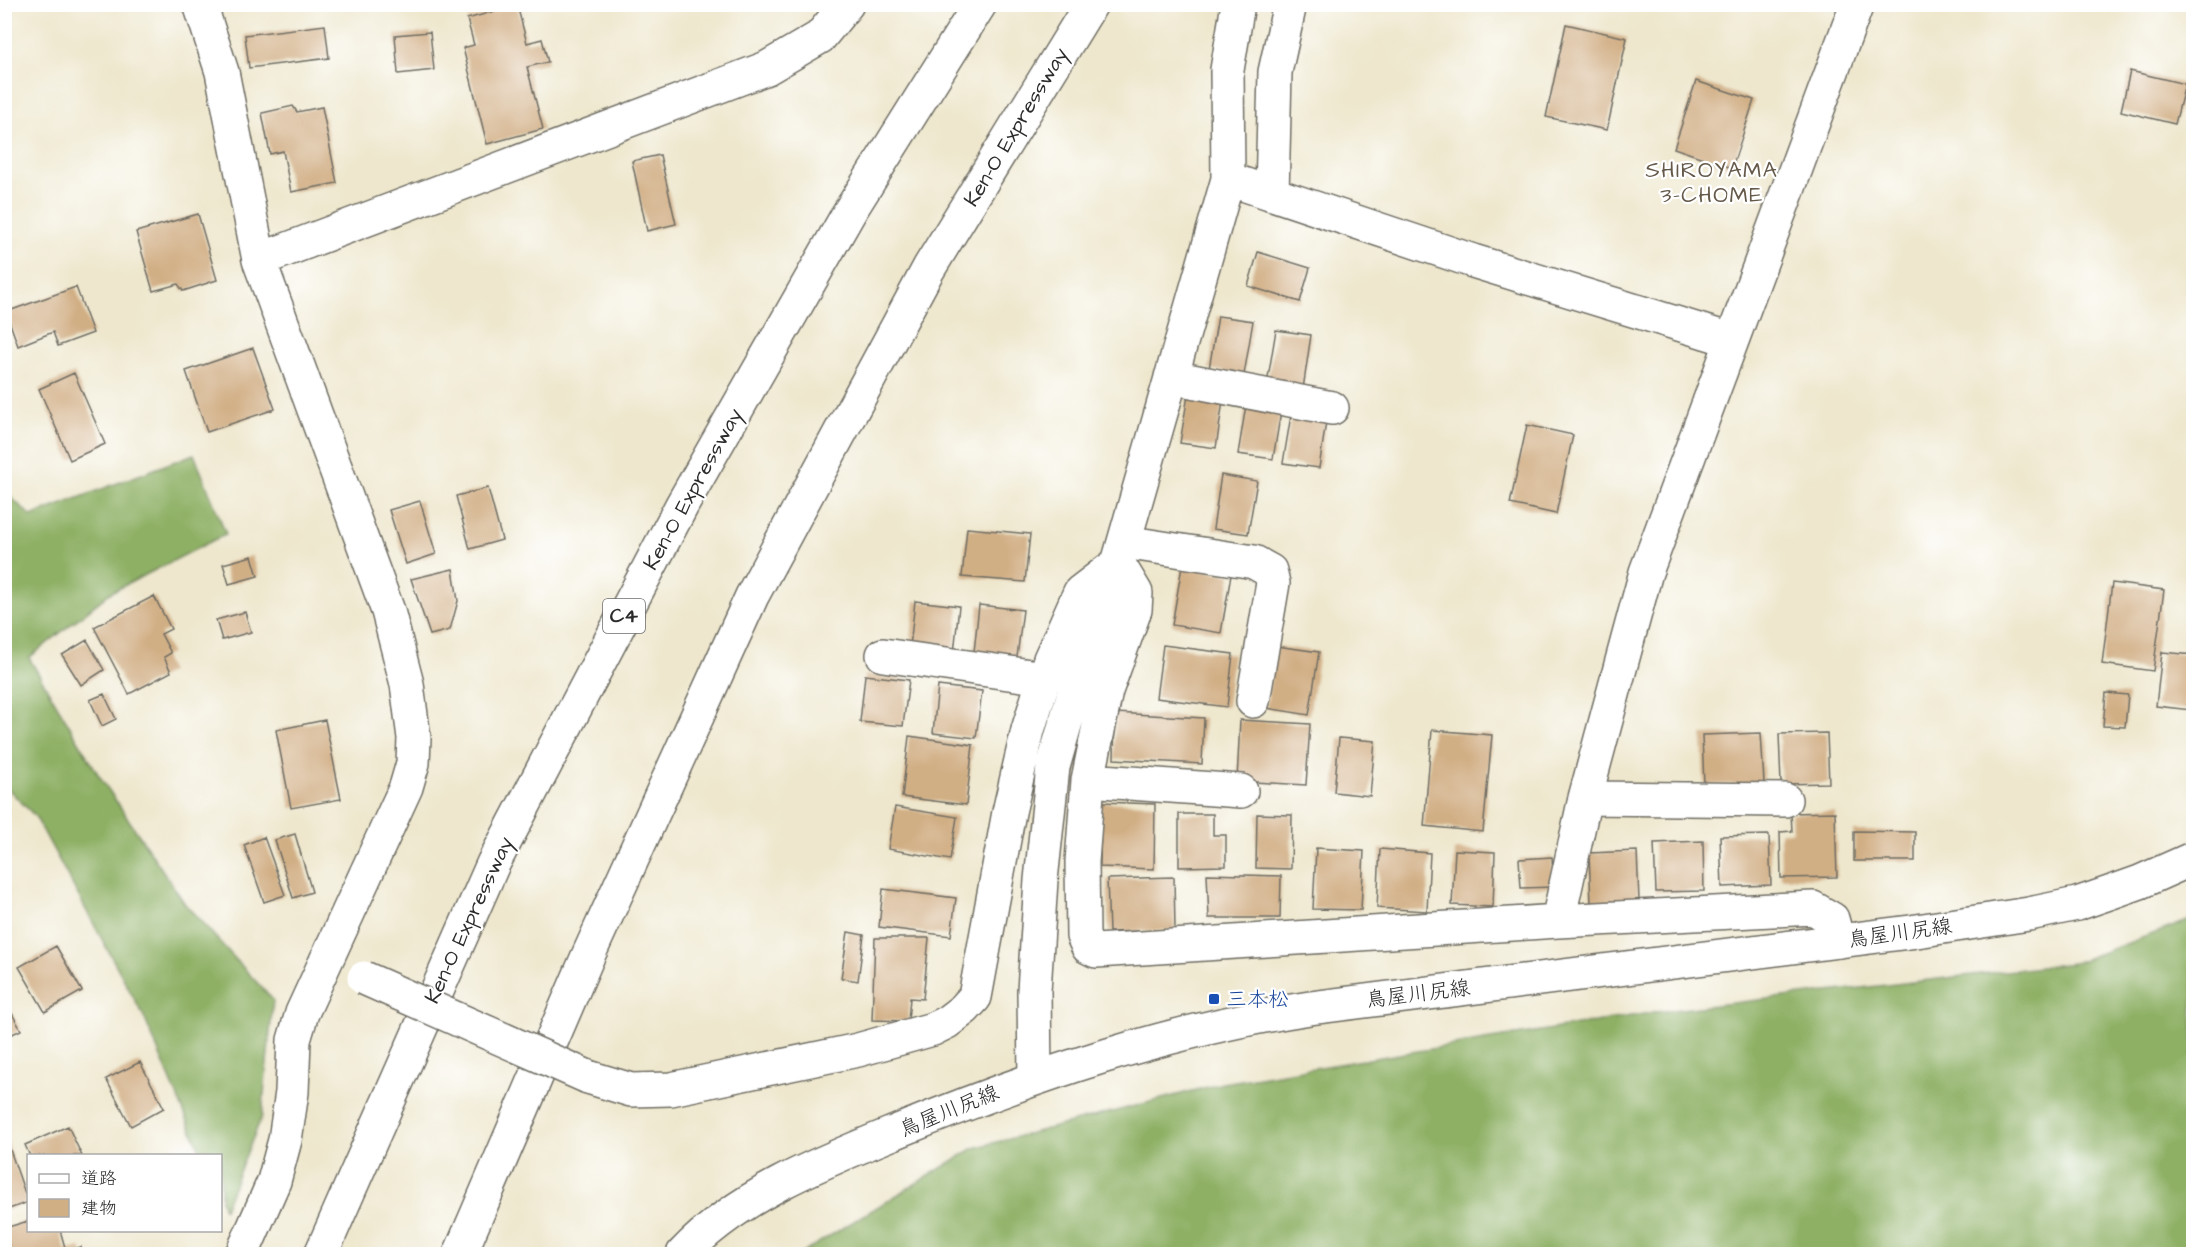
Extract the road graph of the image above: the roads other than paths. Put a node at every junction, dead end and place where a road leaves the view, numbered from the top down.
1 (200, 4) edge
2 (847, 4) edge
3 (980, 4) edge
4 (1091, 4) edge
5 (1238, 4) edge
6 (1290, 4) edge
7 (1857, 4) edge
8 (1228, 179) junction
9 (1272, 194) junction
10 (259, 260) junction
11 (1731, 340) junction
12 (1171, 377) junction
13 (1332, 408) dead end
14 (1121, 552) junction
15 (883, 655) dead end
16 (1044, 678) junction
17 (1253, 701) dead end
18 (1088, 780) junction
19 (1241, 791) dead end
20 (1585, 798) junction
21 (1785, 800) dead end
22 (2193, 858) edge
23 (1558, 921) junction
24 (1838, 941) junction
25 (327, 958) junction
26 (1035, 1077) junction
27 (242, 1254) edge
28 (321, 1254) edge
29 (460, 1254) edge
30 (683, 1254) edge

1 - 10 main road
2 - 10 main road
3 - 28 main road, Ken-O Expressway / C4
4 - 29 main road, Ken-O Expressway
5 - 8 main road
6 - 9 main road
7 - 11 main road
8 - 9 main road
8 - 12 main road
9 - 11 main road
10 - 25 main road
11 - 20 main road
12 - 13 main road
12 - 14 main road
14 - 16 main road
14 - 17 main road
14 - 18 main road
14 - 26 main road
15 - 16 main road
16 - 25 main road, bridge
18 - 19 main road
18 - 23 main road
20 - 21 main road
20 - 23 main road
22 - 24 main road, 鳥屋川尻線
23 - 24 main road
24 - 26 main road, 鳥屋川尻線
25 - 27 main road
26 - 30 main road, 鳥屋川尻線

